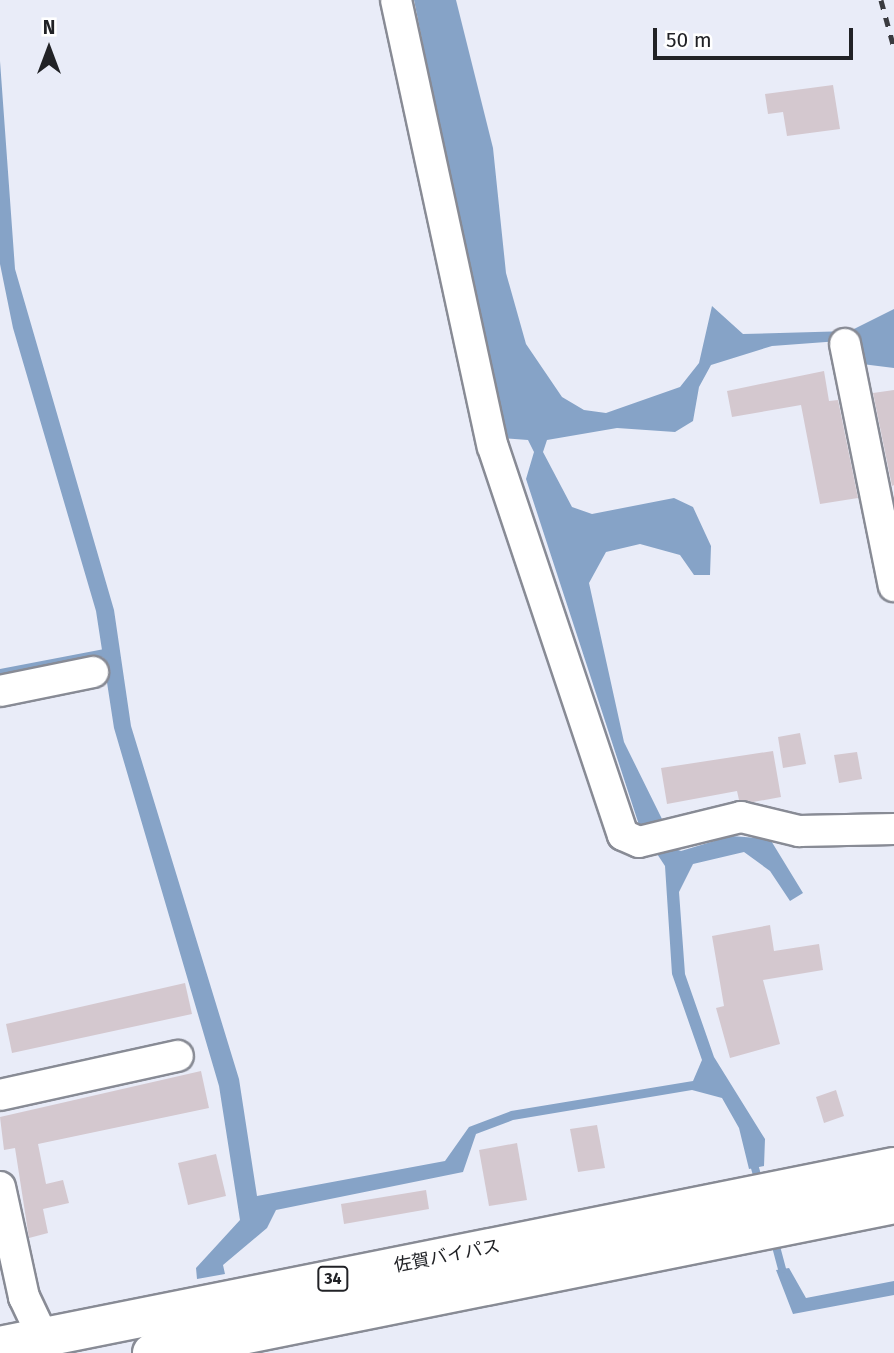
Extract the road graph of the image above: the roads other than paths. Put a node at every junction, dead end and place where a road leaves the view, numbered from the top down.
1 (396, 0) edge
2 (845, 344) dead end
3 (894, 586) edge
4 (93, 672) dead end
5 (0, 691) edge
6 (894, 829) edge
7 (178, 1056) dead end
8 (0, 1095) edge
9 (894, 1167) edge
10 (0, 1187) edge
11 (894, 1205) edge
12 (667, 1231) junction
13 (43, 1337) junction
14 (0, 1346) edge
15 (152, 1353) edge

1 - 6 street
2 - 3 street
4 - 5 street
7 - 8 street
9 - 12 highway, 佐賀バイパス / 34
10 - 13 street
11 - 12 highway, 佐賀バイパス / 34
12 - 13 highway, 佐賀バイパス / 34
12 - 15 highway, 佐賀バイパス / 34
13 - 14 highway, 佐賀バイパス / 34

